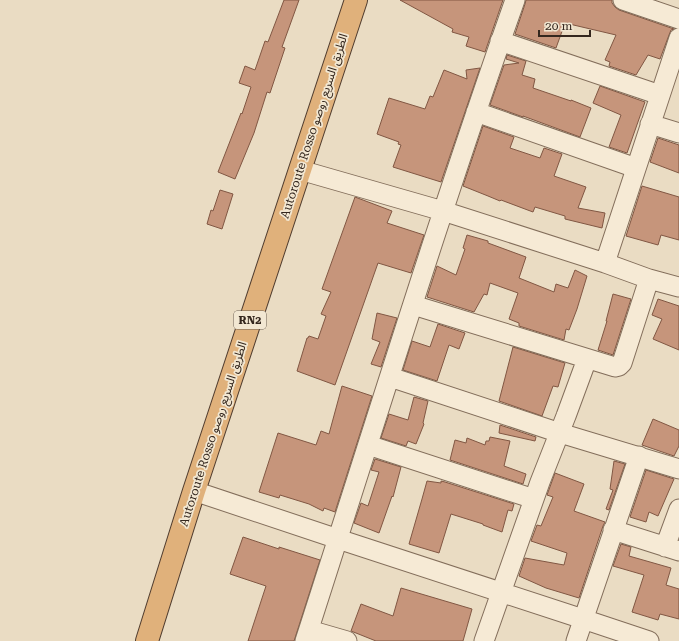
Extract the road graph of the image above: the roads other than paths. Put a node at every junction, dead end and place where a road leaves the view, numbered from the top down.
1 (356, 0) edge
2 (515, 0) edge
3 (623, 0) edge
4 (679, 19) edge
5 (679, 38) edge
6 (500, 42) junction
7 (660, 95) junction
8 (476, 112) junction
9 (650, 124) junction
10 (679, 133) edge
11 (636, 168) junction
12 (300, 170) junction
13 (443, 211) junction
14 (605, 263) junction
15 (649, 279) junction
16 (679, 288) edge
17 (413, 305) junction
18 (587, 359) junction
19 (390, 377) junction
20 (560, 432) junction
21 (368, 445) junction
22 (639, 456) junction
23 (679, 469) edge
24 (194, 491) junction
25 (534, 499) junction
26 (679, 509) edge
27 (613, 530) junction
28 (338, 539) junction
29 (672, 549) edge
30 (501, 592) junction
31 (583, 619) junction
32 (307, 635) edge
33 (147, 641) edge
34 (347, 641) edge
35 (484, 641) edge
36 (576, 641) edge
37 (648, 641) edge

1 - 12 highway, Autoroute Rosso الطريق السريع روصو / RN2
2 - 6 street
3 - 4 street
5 - 7 street
6 - 7 street
6 - 8 street
7 - 9 street
8 - 11 street
8 - 13 street
9 - 10 street
9 - 11 street
11 - 14 street
12 - 13 street
12 - 24 highway, Autoroute Rosso الطريق السريع روصو / RN2
13 - 14 street
13 - 17 street
14 - 15 street
15 - 16 street
15 - 18 street
17 - 18 street
17 - 19 street
18 - 20 street
19 - 20 street
19 - 21 street
20 - 22 street
20 - 25 street
21 - 25 street
21 - 28 street
22 - 23 street
22 - 27 street
24 - 28 street
24 - 33 highway, Autoroute Rosso الطريق السريع روصو / RN2
25 - 30 street
26 - 29 street
27 - 29 street
27 - 31 street
28 - 30 street
28 - 32 street
30 - 31 street
30 - 35 street
31 - 36 street
31 - 37 street
32 - 34 street

